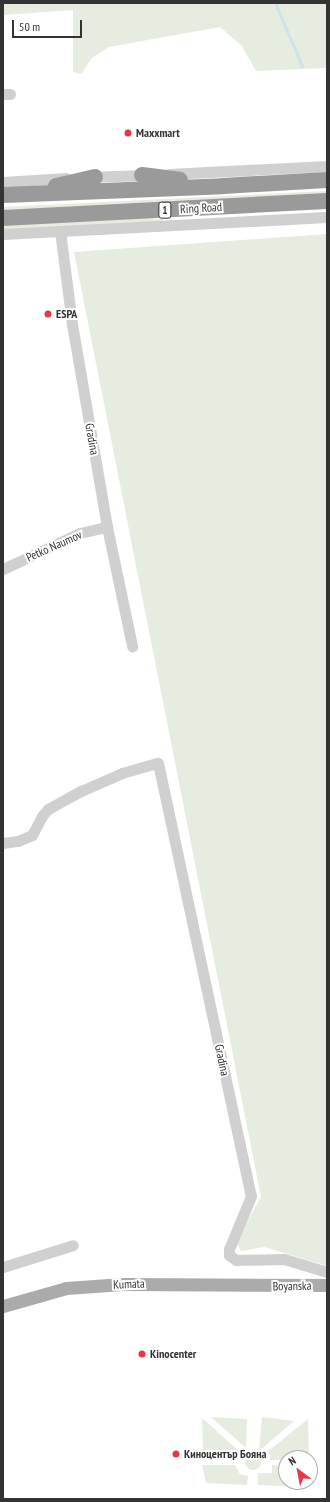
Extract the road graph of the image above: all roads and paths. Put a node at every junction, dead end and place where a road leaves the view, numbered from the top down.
1 (327, 166) edge
2 (142, 175) junction
3 (95, 177) junction
4 (327, 180) edge
5 (3, 182) edge
6 (223, 186) junction
7 (10, 195) edge
8 (327, 201) edge
9 (327, 217) edge
10 (3, 218) edge
11 (60, 231) junction
12 (3, 234) edge
13 (107, 526) junction
14 (3, 569) edge
15 (132, 646) dead end
16 (3, 843) edge
17 (73, 1246) dead end
18 (3, 1268) edge
19 (327, 1272) edge
20 (327, 1285) edge
21 (257, 1286) joint
22 (3, 1306) edge

1 - 2 street
2 - 3 street
2 - 6 highway
3 - 5 street
3 - 7 highway
4 - 6 highway, Ring Road / 1
6 - 7 highway, Ring Road / 1
8 - 10 highway, Ring Road / 1
9 - 11 street
11 - 12 street
11 - 13 street, Gradina
13 - 14 street, Petko Naumov
13 - 15 street, Gradina
16 - 19 street, Gradina
17 - 18 street
20 - 21 main road, Boyanska
21 - 22 main road, Kumata

